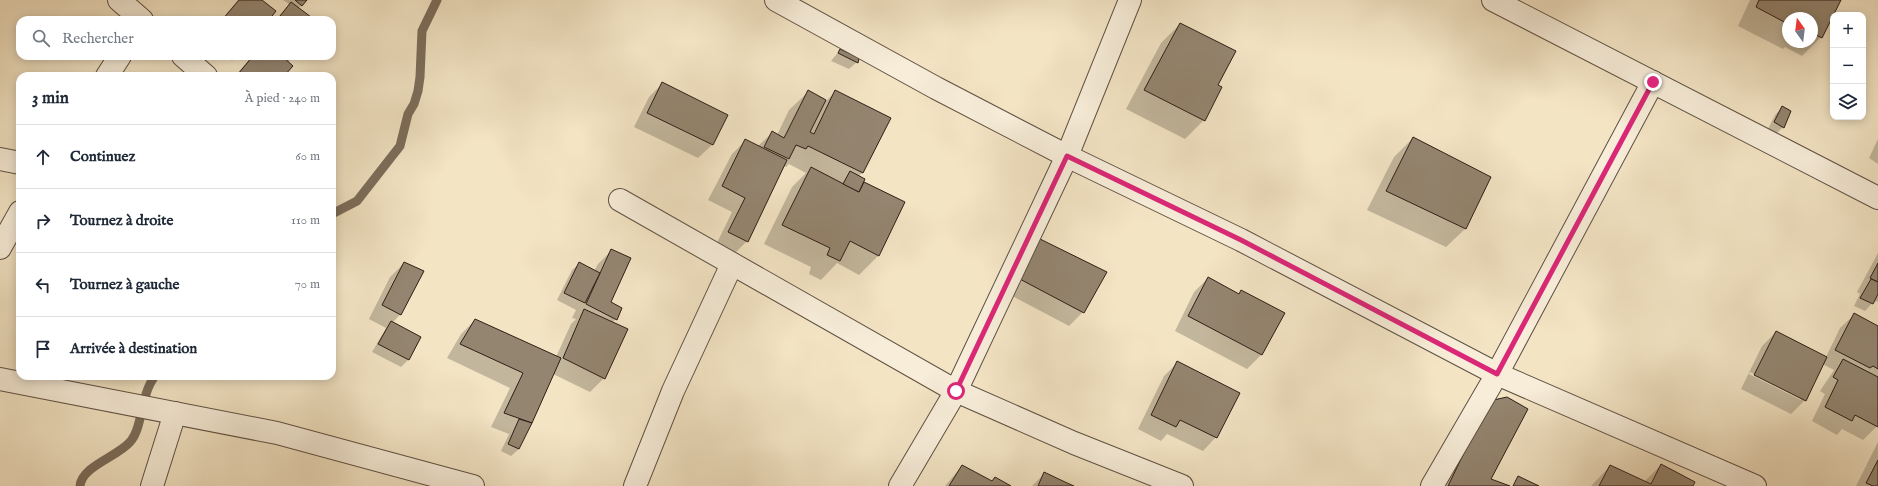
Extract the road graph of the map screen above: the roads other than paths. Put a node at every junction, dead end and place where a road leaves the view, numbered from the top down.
1 (119, 0) edge
2 (776, 0) edge
3 (1130, 0) edge
4 (1493, 0) edge
5 (137, 16) edge
6 (117, 60) edge
7 (188, 60) edge
8 (110, 72) edge
9 (201, 72) edge
10 (1653, 82) junction
11 (1067, 156) junction
12 (0, 159) edge
13 (16, 162) edge
14 (1878, 198) edge
15 (620, 200) dead end
16 (16, 219) edge
17 (0, 248) edge
18 (732, 264) junction
19 (1497, 374) junction
20 (0, 379) edge
21 (956, 391) junction
22 (175, 413) junction
23 (152, 486) edge
24 (473, 486) edge
25 (635, 486) edge
26 (900, 486) edge
27 (1182, 486) edge
28 (1432, 486) edge
29 (1754, 486) edge

1 - 5 street
2 - 11 street
3 - 11 street
4 - 10 street
6 - 8 street
7 - 9 street
10 - 14 street
10 - 19 street
11 - 19 street
11 - 21 street
12 - 13 street
15 - 18 street
16 - 17 street
18 - 21 street
18 - 25 street
19 - 28 street
19 - 29 street
20 - 22 street
21 - 26 street
21 - 27 street
22 - 23 street
22 - 24 street

